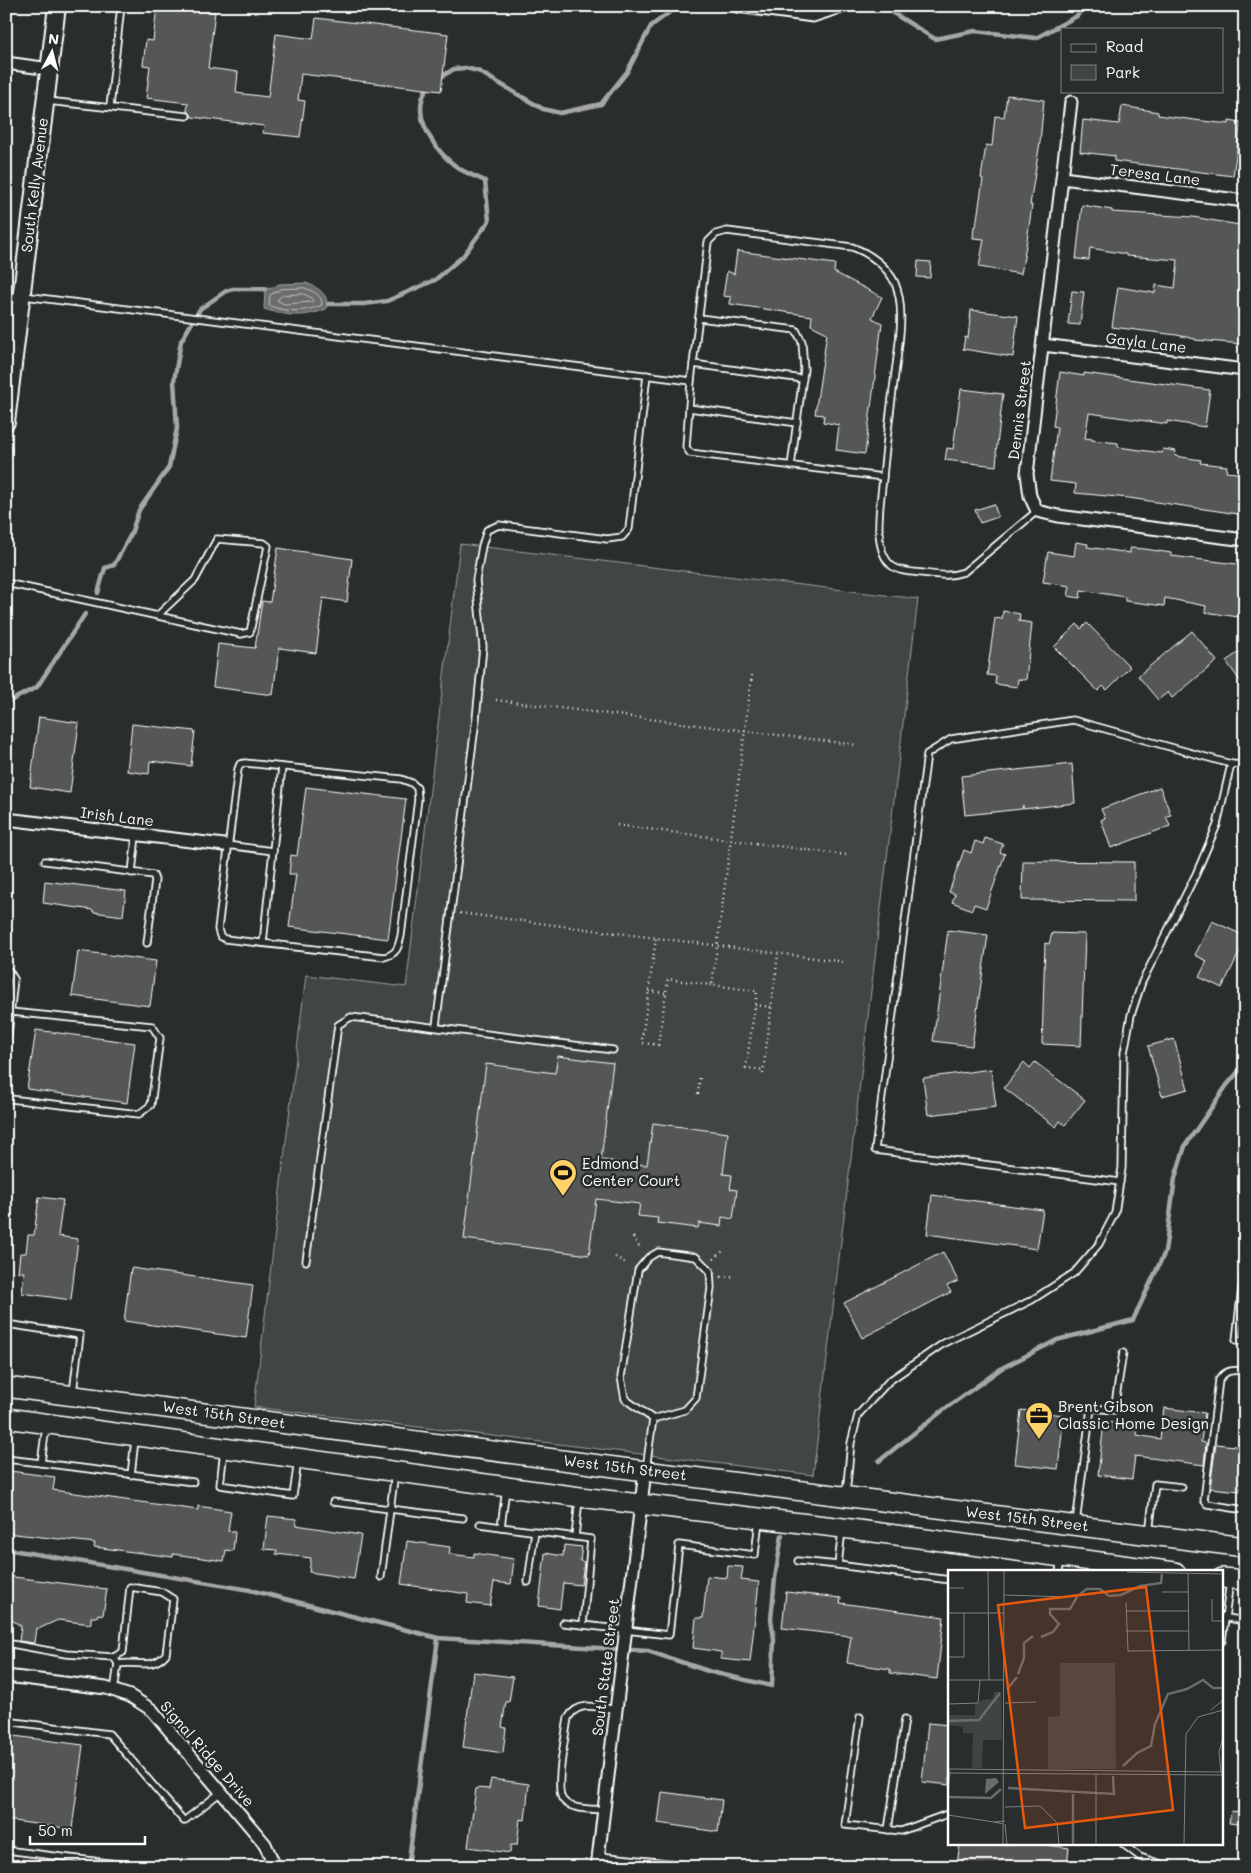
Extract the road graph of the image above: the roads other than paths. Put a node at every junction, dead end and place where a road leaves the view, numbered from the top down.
1 (57, 6) edge
2 (121, 6) edge
3 (737, 6) edge
4 (843, 6) edge
5 (6, 63) edge
6 (50, 69) junction
7 (45, 101) junction
8 (1071, 102) dead end
9 (110, 107) junction
10 (187, 116) dead end
11 (1062, 178) junction
12 (1245, 201) edge
13 (22, 296) junction
14 (699, 318) junction
15 (1043, 345) junction
16 (693, 364) junction
17 (1245, 370) edge
18 (647, 375) junction
19 (803, 379) junction
20 (691, 381) junction
21 (689, 408) junction
22 (6, 422) edge
23 (796, 423) junction
24 (791, 466) junction
25 (883, 477) junction
26 (1037, 511) junction
27 (1245, 540) edge
28 (6, 584) edge
29 (158, 616) junction
30 (1231, 764) junction
31 (1245, 765) edge
32 (282, 767) junction
33 (6, 819) edge
34 (136, 834) junction
35 (226, 845) junction
36 (273, 850) junction
37 (45, 861) dead end
38 (132, 872) junction
39 (147, 943) dead end
40 (263, 943) junction
41 (6, 971) edge
42 (11, 1012) junction
43 (436, 1026) junction
44 (613, 1050) dead end
45 (6, 1054) edge
46 (6, 1094) edge
47 (1120, 1182) junction
48 (306, 1261) dead end
49 (1245, 1261) edge
50 (6, 1324) edge
51 (1245, 1340) edge
52 (1123, 1353) dead end
53 (1245, 1371) edge
54 (6, 1387) edge
55 (73, 1395) junction
56 (6, 1418) edge
57 (653, 1420) junction
58 (46, 1423) junction
59 (136, 1436) junction
60 (224, 1448) junction
61 (299, 1458) junction
62 (6, 1460) edge
63 (41, 1463) junction
64 (395, 1471) junction
65 (645, 1471) junction
66 (131, 1475) junction
67 (193, 1482) dead end
68 (211, 1484) dead end
69 (220, 1485) junction
70 (506, 1486) junction
71 (1182, 1487) dead end
72 (845, 1496) junction
73 (580, 1497) junction
74 (333, 1502) dead end
75 (641, 1505) junction
76 (390, 1509) junction
77 (1245, 1510) edge
78 (462, 1518) dead end
79 (759, 1518) junction
80 (480, 1524) dead end
81 (501, 1526) junction
82 (1075, 1526) junction
83 (843, 1528) junction
84 (535, 1531) junction
85 (1149, 1535) junction
86 (575, 1537) junction
87 (1245, 1548) edge
88 (798, 1561) dead end
89 (1060, 1564) edge
90 (838, 1565) junction
91 (1146, 1570) edge
92 (381, 1576) dead end
93 (1232, 1579) edge
94 (948, 1580) edge
95 (528, 1582) dead end
96 (1224, 1613) edge
97 (1224, 1617) edge
98 (1245, 1620) edge
99 (562, 1623) dead end
100 (583, 1625) junction
101 (626, 1631) junction
102 (6, 1643) edge
103 (114, 1657) junction
104 (118, 1664) junction
105 (6, 1676) edge
106 (114, 1691) junction
107 (616, 1710) junction
108 (860, 1717) dead end
109 (904, 1719) dead end
110 (6, 1721) edge
111 (221, 1792) junction
112 (604, 1810) junction
113 (948, 1814) edge
114 (888, 1830) junction
115 (1126, 1846) edge
116 (6, 1850) edge
117 (632, 1859) junction
118 (598, 1861) edge
119 (141, 1867) edge
120 (275, 1867) edge
121 (631, 1867) edge
122 (708, 1867) edge
123 (1170, 1867) edge

1 - 6 main road, South Kelly Avenue
2 - 9 lane
3 - 4 street
5 - 6 street
6 - 7 main road, South Kelly Avenue
7 - 9 lane
7 - 13 main road, South Kelly Avenue
8 - 11 street, Dennis Street
9 - 10 lane
11 - 12 street, Teresa Lane
11 - 15 street, Dennis Street
13 - 18 lane
13 - 22 main road, South Kelly Avenue
14 - 16 lane
14 - 19 lane
14 - 25 lane
15 - 17 street, Gayla Lane
15 - 26 street, Dennis Street
16 - 19 lane
16 - 20 lane
18 - 20 lane
18 - 43 lane
19 - 23 lane
20 - 21 lane
21 - 23 lane
21 - 24 lane
23 - 24 lane
24 - 25 lane
25 - 26 lane
26 - 27 street
28 - 29 lane
29 - 29 lane
30 - 31 lane
30 - 47 lane
30 - 47 lane
32 - 35 lane
32 - 36 lane
32 - 40 lane
33 - 34 street, Irish Lane
34 - 35 street, Irish Lane
34 - 38 lane
35 - 36 lane
35 - 40 lane
36 - 40 lane
37 - 38 lane
38 - 39 lane
41 - 42 lane
42 - 45 lane
42 - 46 lane
43 - 44 lane
43 - 48 lane
47 - 72 lane
49 - 51 lane
50 - 55 lane
52 - 82 lane
53 - 77 lane
54 - 55 main road, West 15th Street
55 - 65 main road, West 15th Street
56 - 58 main road
57 - 57 lane
57 - 65 lane
58 - 59 main road
58 - 63 lane
59 - 60 main road
59 - 66 lane
60 - 61 main road
60 - 69 lane
61 - 64 main road
61 - 69 lane
62 - 63 lane
63 - 66 lane
64 - 70 main road
64 - 76 lane
65 - 72 main road, West 15th Street
65 - 75 street, South State Street
66 - 67 lane
68 - 69 lane
70 - 73 main road
70 - 81 lane
71 - 85 lane
72 - 82 main road, West 15th Street
73 - 75 main road
73 - 86 lane
74 - 76 lane
75 - 79 main road
75 - 101 street, South State Street
76 - 78 lane
76 - 92 lane
79 - 83 main road
79 - 101 lane
80 - 81 lane
81 - 84 lane
82 - 85 main road, West 15th Street
83 - 89 main road
83 - 90 lane
84 - 86 lane
84 - 95 lane
85 - 87 main road, West 15th Street
86 - 100 lane
88 - 90 lane
89 - 91 main road
90 - 94 lane
93 - 96 lane
97 - 98 lane
99 - 100 lane
100 - 101 lane
101 - 107 street, South State Street
102 - 103 lane
103 - 104 lane
103 - 104 lane
104 - 106 lane
105 - 106 street, Signal Ridge Drive
106 - 111 street, Signal Ridge Drive
107 - 112 street, South State Street
107 - 112 lane
108 - 114 lane
109 - 114 lane
110 - 111 lane
111 - 120 street, Signal Ridge Drive
112 - 118 street, South State Street
113 - 114 lane
115 - 123 lane
116 - 119 lane
117 - 118 lane
117 - 121 lane
117 - 122 lane

